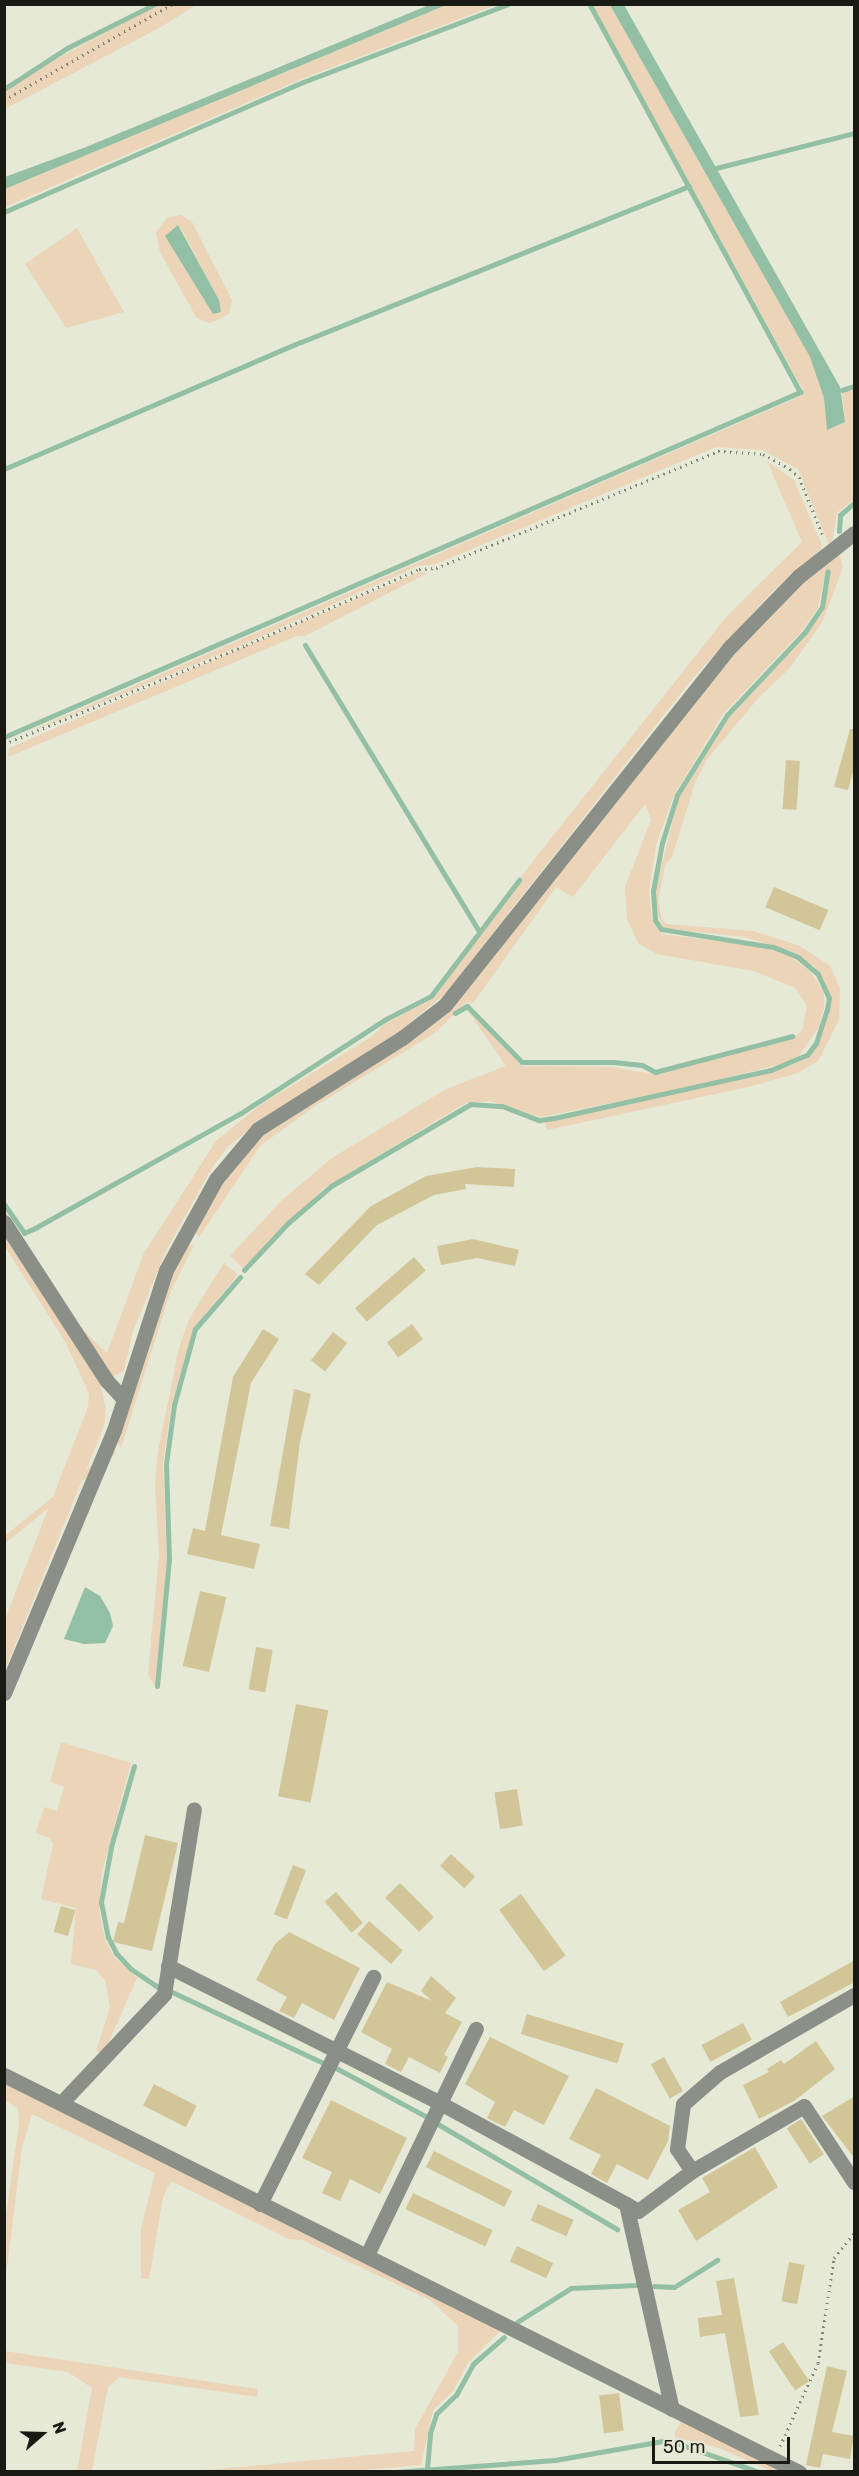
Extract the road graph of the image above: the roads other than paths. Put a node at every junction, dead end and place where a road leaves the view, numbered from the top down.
1 (855, 533) edge
2 (4, 1221) edge
3 (124, 1399) junction
4 (4, 1693) edge
5 (194, 1809) dead end
6 (168, 1966) junction
7 (373, 1977) dead end
8 (855, 1995) edge
9 (476, 2029) dead end
10 (336, 2051) junction
11 (4, 2075) edge
12 (62, 2102) junction
13 (440, 2103) junction
14 (692, 2171) junction
15 (855, 2182) edge
16 (260, 2204) junction
17 (626, 2204) junction
18 (367, 2255) junction
19 (672, 2409) junction
20 (798, 2472) edge

1 - 3 street
2 - 3 street
3 - 4 street
5 - 6 street
6 - 10 street
6 - 12 street
7 - 10 street
8 - 14 street
9 - 13 street
10 - 13 street
10 - 16 street
11 - 12 street
12 - 16 street
13 - 17 street
13 - 18 street
14 - 15 street
14 - 17 street
16 - 18 street
17 - 19 street
18 - 19 street
19 - 20 street

